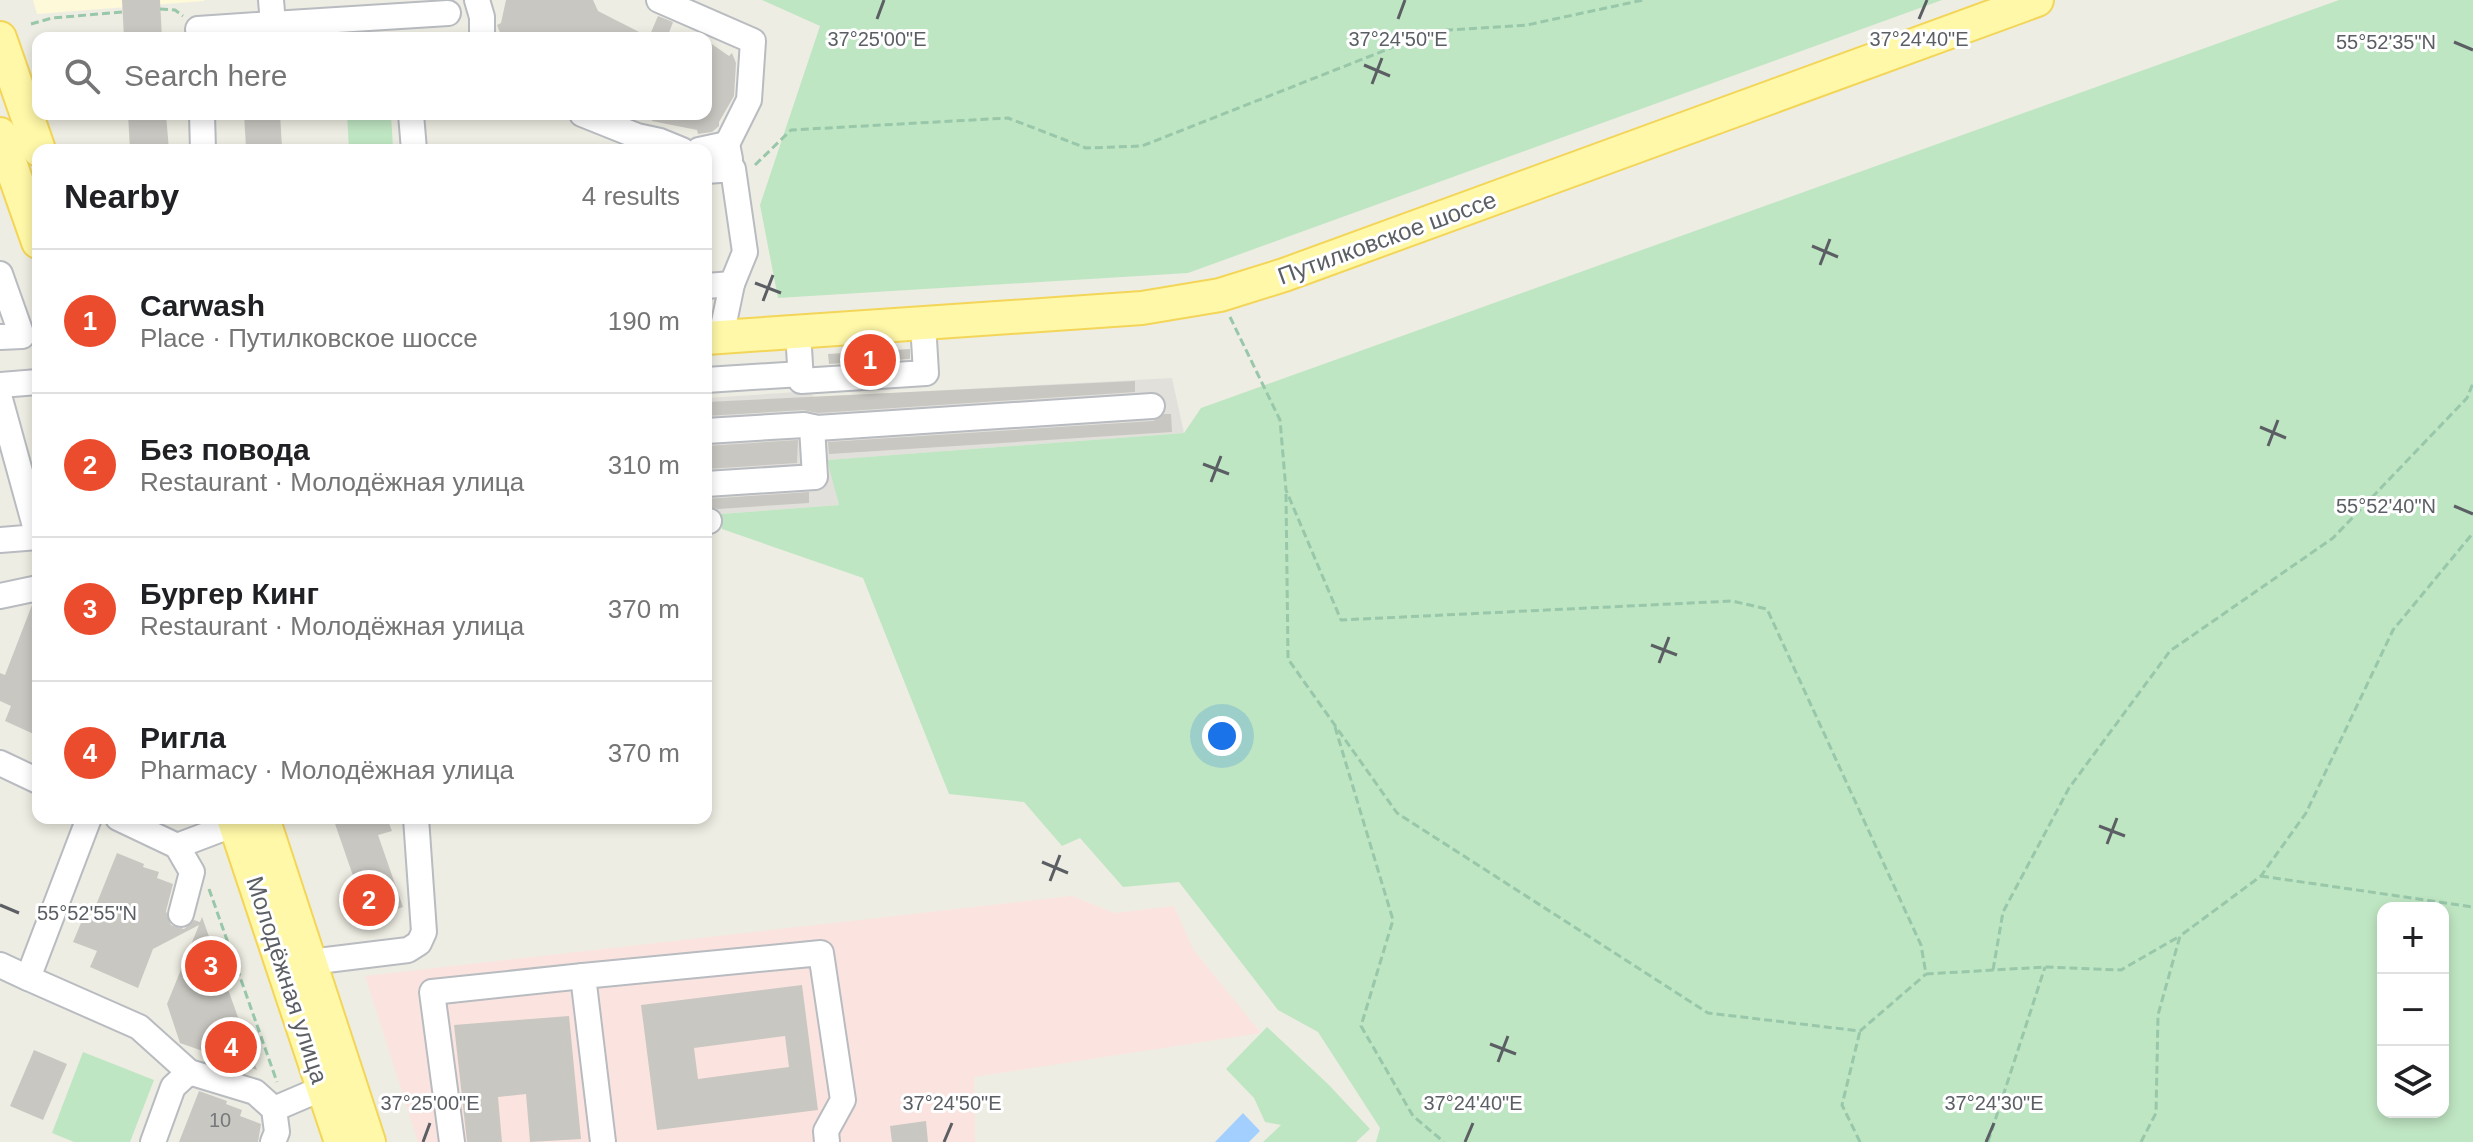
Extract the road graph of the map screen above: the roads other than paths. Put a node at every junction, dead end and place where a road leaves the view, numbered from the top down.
1 (477, 0) edge
2 (659, 0) edge
3 (2037, 0) edge
4 (272, 12) edge
5 (448, 13) dead end
6 (404, 27) edge
7 (198, 32) edge
8 (482, 32) edge
9 (0, 38) edge
10 (202, 120) edge
11 (412, 120) edge
12 (597, 120) edge
13 (0, 134) edge
14 (37, 144) edge
15 (203, 144) edge
16 (414, 144) edge
17 (667, 144) edge
18 (727, 144) junction
19 (712, 147) edge
20 (733, 169) junction
21 (712, 171) edge
22 (32, 225) edge
23 (0, 274) edge
24 (732, 284) junction
25 (712, 286) edge
26 (923, 323) junction
27 (798, 332) junction
28 (0, 337) edge
29 (714, 337) edge
30 (801, 374) junction
31 (712, 380) edge
32 (32, 382) edge
33 (0, 385) edge
34 (0, 399) edge
35 (1152, 406) dead end
36 (812, 427) junction
37 (712, 431) edge
38 (712, 484) edge
39 (32, 515) edge
40 (32, 537) edge
41 (0, 540) edge
42 (32, 589) edge
43 (0, 596) edge
44 (0, 763) edge
45 (32, 778) edge
46 (87, 824) edge
47 (131, 824) edge
48 (233, 824) edge
49 (244, 824) edge
50 (245, 824) edge
51 (416, 824) edge
52 (177, 846) junction
53 (181, 914) dead end
54 (310, 962) junction
55 (0, 965) edge
56 (583, 976) junction
57 (28, 978) junction
58 (189, 1072) junction
59 (323, 1088) junction
60 (280, 1106) junction
61 (153, 1142) edge
62 (273, 1142) edge
63 (341, 1142) edge
64 (369, 1142) edge
65 (452, 1142) edge
66 (603, 1142) edge
67 (827, 1142) edge

1 - 8 street
2 - 18 street
3 - 26 main road, Путилковское шоссе
4 - 6 street
4 - 7 street
5 - 6 street
9 - 14 main road
10 - 15 street
11 - 16 street
12 - 17 street
13 - 22 main road
18 - 19 street
18 - 20 street
20 - 21 street
20 - 24 street
23 - 28 street
24 - 25 street
24 - 29 street
26 - 27 main road, Путилковское шоссе
26 - 30 street
27 - 29 main road, Путилковское шоссе
27 - 30 street
30 - 31 street
32 - 33 street
34 - 39 street
35 - 36 street
36 - 37 street
36 - 38 street
40 - 41 street
42 - 43 street
44 - 45 street
46 - 57 street
47 - 52 street
48 - 52 street
49 - 59 main road, Молодёжная улица
50 - 54 main road, Молодёжная улица
51 - 54 street
52 - 53 street
54 - 64 main road, Молодёжная улица
55 - 57 street
56 - 65 street
56 - 66 street
56 - 67 street
57 - 58 street
58 - 60 street
58 - 61 street
59 - 60 street
59 - 63 main road, Молодёжная улица
60 - 62 street

